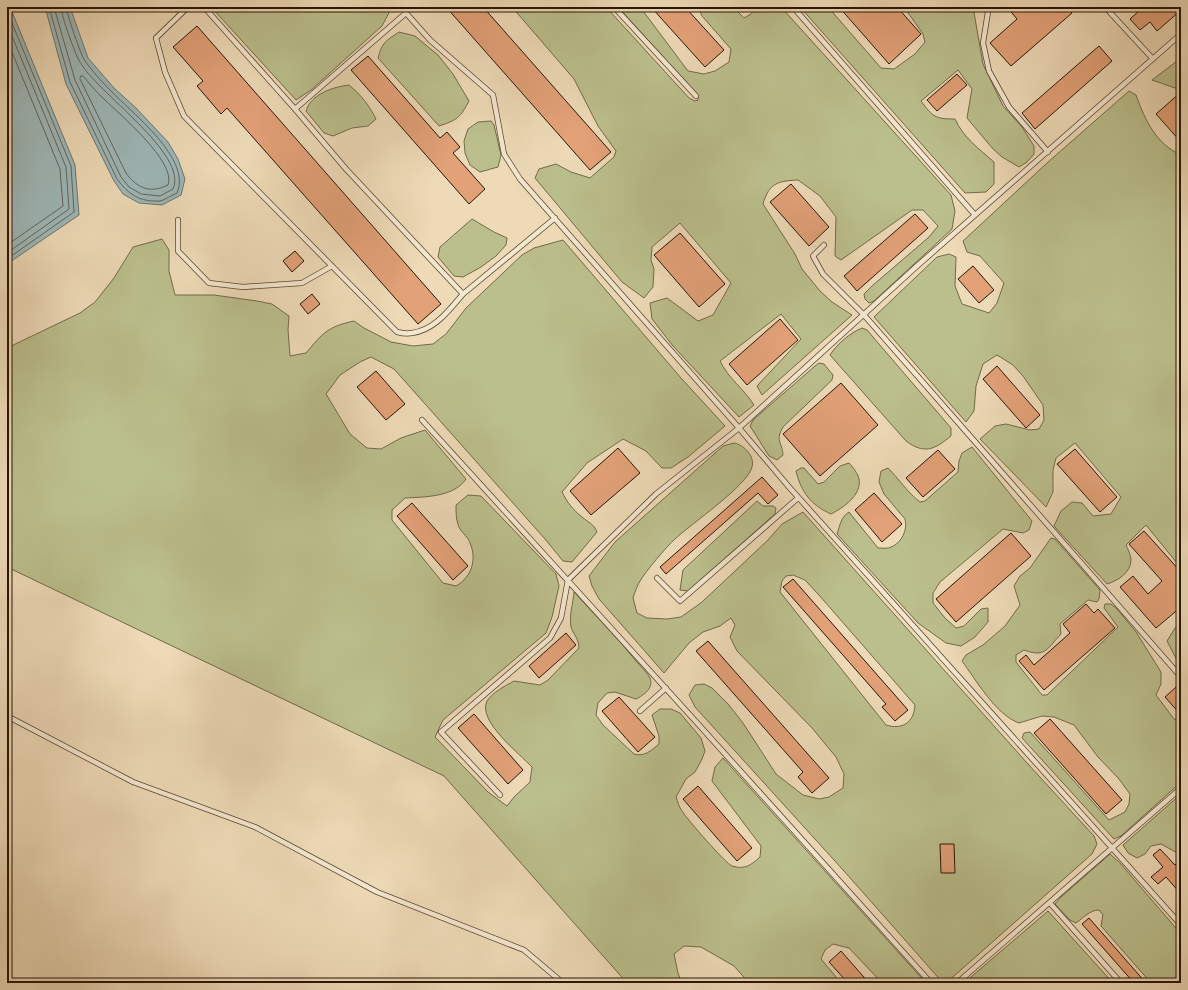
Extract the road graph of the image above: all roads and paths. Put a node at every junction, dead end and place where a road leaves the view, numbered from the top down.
1 (188, 7) edge
2 (204, 7) edge
3 (406, 7) edge
4 (614, 7) edge
5 (792, 7) edge
6 (983, 7) edge
7 (1106, 7) edge
8 (406, 14) junction
9 (1181, 34) edge
10 (1153, 59) junction
11 (696, 96) dead end
12 (295, 110) junction
13 (1048, 152) junction
14 (975, 215) junction
15 (555, 218) junction
16 (178, 220) dead end
17 (824, 245) dead end
18 (332, 266) junction
19 (463, 294) junction
20 (864, 314) junction
21 (422, 420) dead end
22 (739, 428) junction
23 (798, 498) junction
24 (657, 578) dead end
25 (568, 580) junction
26 (1181, 677) edge
27 (666, 688) junction
28 (640, 711) dead end
29 (7, 716) edge
30 (1181, 788) edge
31 (500, 795) dead end
32 (1113, 848) junction
33 (1050, 903) junction
34 (1181, 925) edge
35 (563, 983) edge
36 (932, 983) edge
37 (957, 983) edge
38 (1121, 983) edge

1 - 18 lane
2 - 12 lane
3 - 8 lane
4 - 11 lane
5 - 14 lane
6 - 13 lane
7 - 10 lane
8 - 12 lane
8 - 15 lane
9 - 10 lane
10 - 13 lane
12 - 19 lane
13 - 14 lane
14 - 20 lane
15 - 19 lane
15 - 22 lane
16 - 18 lane
17 - 20 lane
18 - 19 lane
20 - 22 lane
20 - 26 lane
21 - 25 lane
22 - 23 lane
22 - 25 lane
23 - 24 lane
23 - 32 lane
25 - 27 lane
25 - 31 lane
27 - 28 lane
27 - 36 lane
29 - 35 lane
30 - 32 lane
32 - 33 lane
32 - 34 lane
33 - 37 lane
33 - 38 lane

